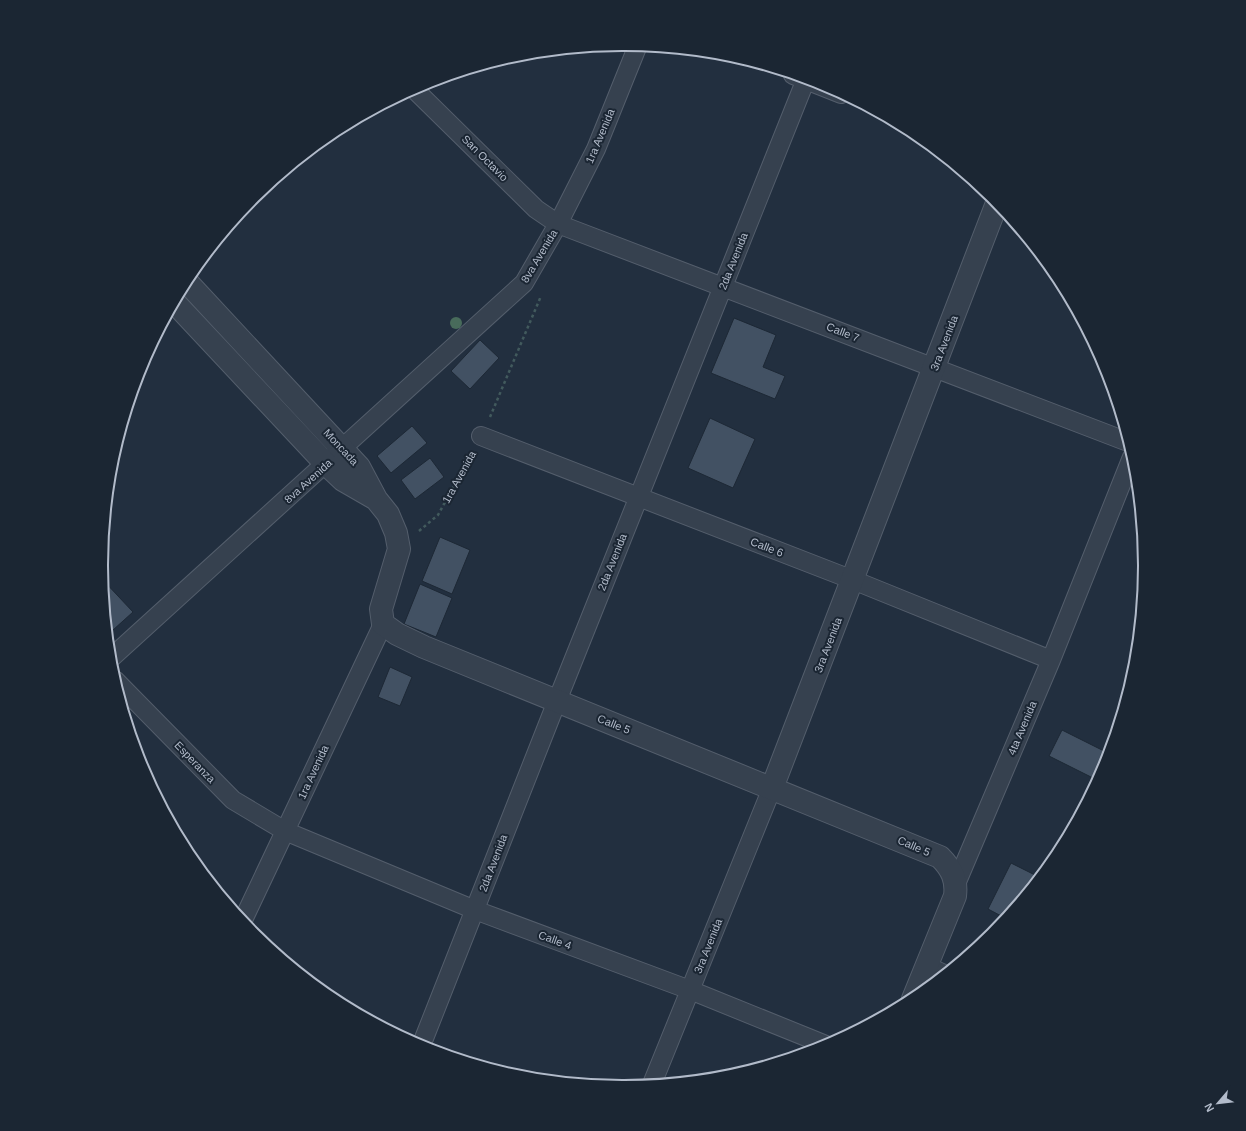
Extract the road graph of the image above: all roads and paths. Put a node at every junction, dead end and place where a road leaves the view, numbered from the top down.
1 (635, 51) edge
2 (800, 83) edge
3 (418, 93) edge
4 (994, 210) edge
5 (558, 224) junction
6 (191, 286) edge
7 (724, 286) junction
8 (544, 290) dead end
9 (178, 306) edge
10 (934, 368) junction
11 (482, 436) junction
12 (1122, 440) edge
13 (343, 449) junction
14 (326, 464) junction
15 (1128, 466) edge
16 (638, 498) junction
17 (376, 499) junction
18 (399, 550) junction
19 (853, 580) junction
20 (383, 624) junction
21 (116, 653) edge
22 (1051, 660) junction
23 (123, 689) edge
24 (557, 701) junction
25 (772, 788) junction
26 (286, 831) junction
27 (956, 884) junction
28 (475, 910) junction
29 (245, 915) edge
30 (935, 970) edge
31 (927, 980) edge
32 (690, 990) junction
33 (423, 1040) edge
34 (818, 1042) edge
35 (654, 1079) edge

1 - 5 street, 1ra Avenida
2 - 7 street, 2da Avenida
3 - 5 street, San Octavio
4 - 10 street, 3ra Avenida
5 - 7 street, Calle 7
5 - 13 street, 8va Avenida
6 - 13 street, Moncada
7 - 10 street, Calle 7
7 - 16 street, 2da Avenida
8 - 11 path, 1ra Avenida
9 - 14 street, Moncada
10 - 12 street, Calle 7
10 - 19 street, 3ra Avenida
11 - 16 street, Calle 6
11 - 18 path, 1ra Avenida
13 - 14 street, 8va Avenida
13 - 17 street, Moncada
14 - 17 street, Moncada
14 - 21 street, 8va Avenida
15 - 22 street, 4ta Avenida
16 - 19 street, Calle 6
16 - 24 street, 2da Avenida
17 - 18 street
18 - 20 street
19 - 22 street, Calle 6
19 - 25 street, 3ra Avenida
20 - 24 street, Calle 5
20 - 26 street, 1ra Avenida
22 - 27 street, 4ta Avenida
23 - 26 street, Esperanza
24 - 25 street, Calle 5
24 - 28 street, 2da Avenida
25 - 27 street, Calle 5
25 - 32 street, 3ra Avenida
26 - 28 street, Calle 4
26 - 29 street, 1ra Avenida
27 - 30 street, 4ta Avenida
28 - 32 street, Calle 4
28 - 33 street, 2da Avenida
30 - 31 street, 4ta Avenida
32 - 34 street, Calle 4
32 - 35 street, 3ra Avenida

